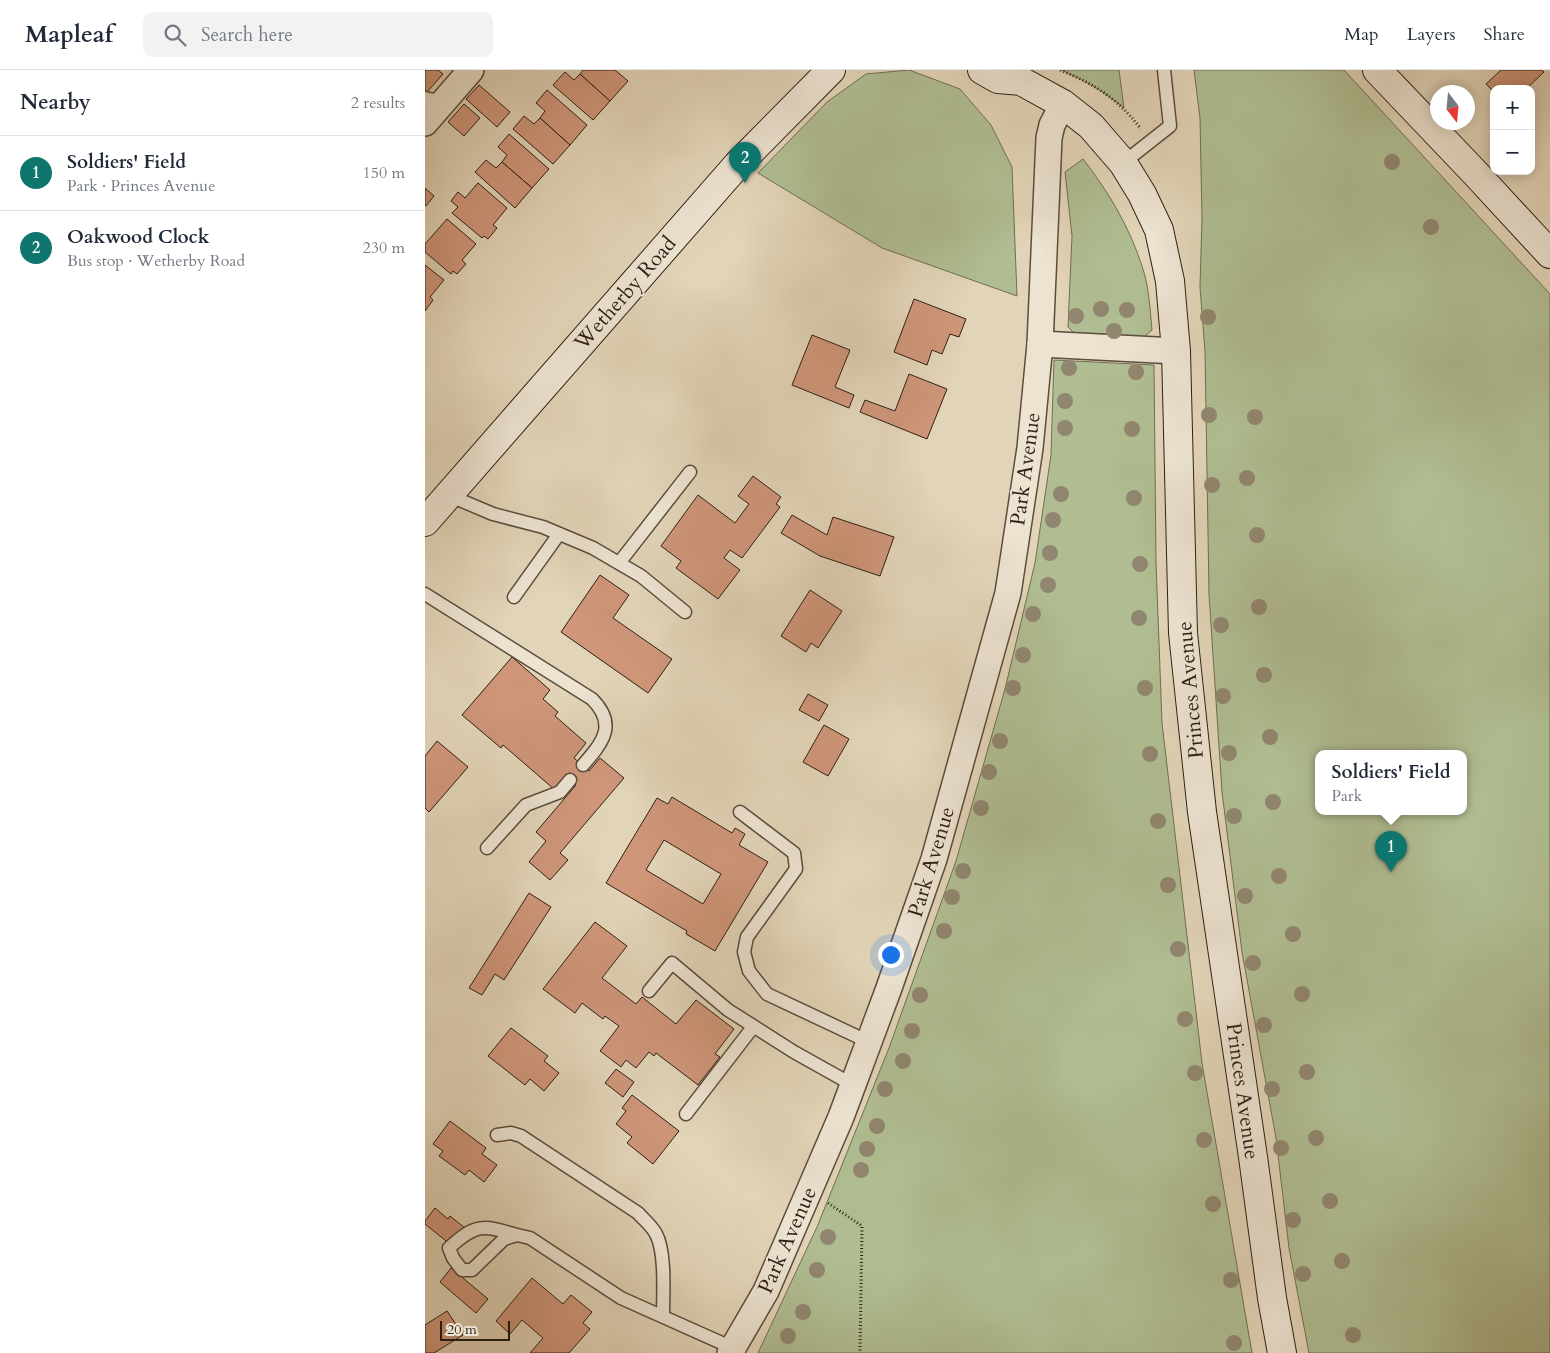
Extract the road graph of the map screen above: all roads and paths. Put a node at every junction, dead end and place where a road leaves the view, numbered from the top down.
1 (471, 70) edge
2 (831, 70) edge
3 (982, 70) edge
4 (1060, 70) edge
5 (1163, 70) edge
6 (1377, 70) edge
7 (1018, 76) edge
8 (434, 100) edge
9 (1063, 104) junction
10 (425, 123) edge
11 (1151, 142) junction
12 (1123, 163) junction
13 (1550, 254) edge
14 (1040, 344) junction
15 (1176, 351) junction
16 (690, 472) dead end
17 (448, 495) junction
18 (425, 522) edge
19 (559, 534) junction
20 (619, 563) junction
21 (425, 594) edge
22 (514, 598) dead end
23 (685, 612) dead end
24 (583, 765) dead end
25 (570, 780) dead end
26 (740, 812) dead end
27 (487, 848) dead end
28 (649, 991) dead end
29 (753, 1027) junction
30 (869, 1042) junction
31 (853, 1085) junction
32 (685, 1114) dead end
33 (497, 1134) dead end
34 (809, 1189) junction
35 (517, 1235) junction
36 (663, 1316) junction
37 (732, 1350) edge
38 (860, 1353) edge
39 (1282, 1353) edge

1 - 8 street
2 - 17 street, Wetherby Road
3 - 7 street, Princes Avenue
4 - 11 path
5 - 11 lane
6 - 13 street
7 - 9 street, Princes Avenue
8 - 10 street
9 - 12 street, Princes Avenue
9 - 14 street, Park Avenue
11 - 12 lane
12 - 15 street, Princes Avenue
14 - 15 street
14 - 30 street, Park Avenue
15 - 39 street, Princes Avenue
16 - 20 lane
17 - 18 street, Wetherby Road
17 - 19 lane
19 - 20 lane
19 - 22 lane
20 - 23 lane
21 - 24 lane
25 - 27 lane
26 - 30 lane
28 - 29 lane
29 - 31 lane
29 - 32 lane
30 - 31 street, Park Avenue
31 - 34 street, Park Avenue
33 - 36 lane
34 - 37 street, Park Avenue
34 - 38 path
35 - 35 lane
35 - 36 lane
36 - 37 lane

